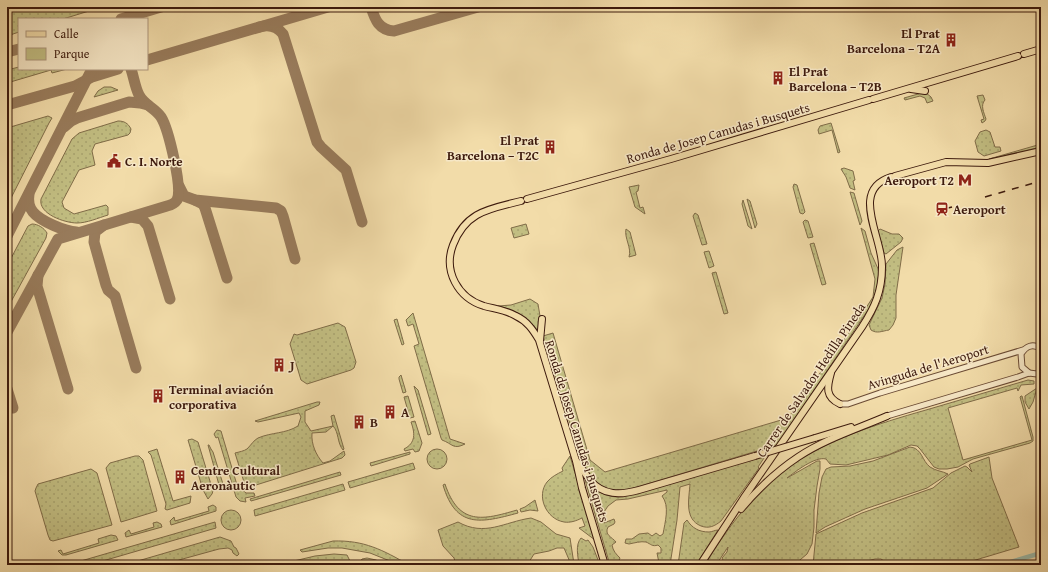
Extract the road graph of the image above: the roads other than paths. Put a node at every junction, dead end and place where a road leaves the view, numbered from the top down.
1 (1041, 49) edge
2 (907, 89) junction
3 (925, 91) dead end
4 (1041, 151) edge
5 (542, 319) dead end
6 (541, 345) junction
7 (1040, 347) edge
8 (1023, 350) junction
9 (833, 368) junction
10 (1041, 371) edge
11 (1029, 373) junction
12 (840, 404) joint
13 (887, 416) junction
14 (576, 461) junction
15 (722, 530) junction
16 (605, 565) edge
17 (700, 565) edge

1 - 2 main road, Ronda de Josep Canudas i Busquets
2 - 3 main road
2 - 6 main road, Ronda de Josep Canudas i Busquets
4 - 9 main road, Carrer de Salvador Hedilla Pineda
5 - 6 main road
6 - 14 main road, Ronda de Josep Canudas i Busquets
7 - 8 street, Avinguda de l'Aeroport
8 - 11 street
8 - 12 street, Avinguda de l'Aeroport
9 - 12 main road
9 - 15 main road, Carrer de Salvador Hedilla Pineda
10 - 11 street
11 - 13 street
13 - 14 main road, bridge
13 - 15 main road
14 - 16 main road, Ronda de Josep Canudas i Busquets
15 - 17 main road, Carrer de Salvador Hedilla Pineda

